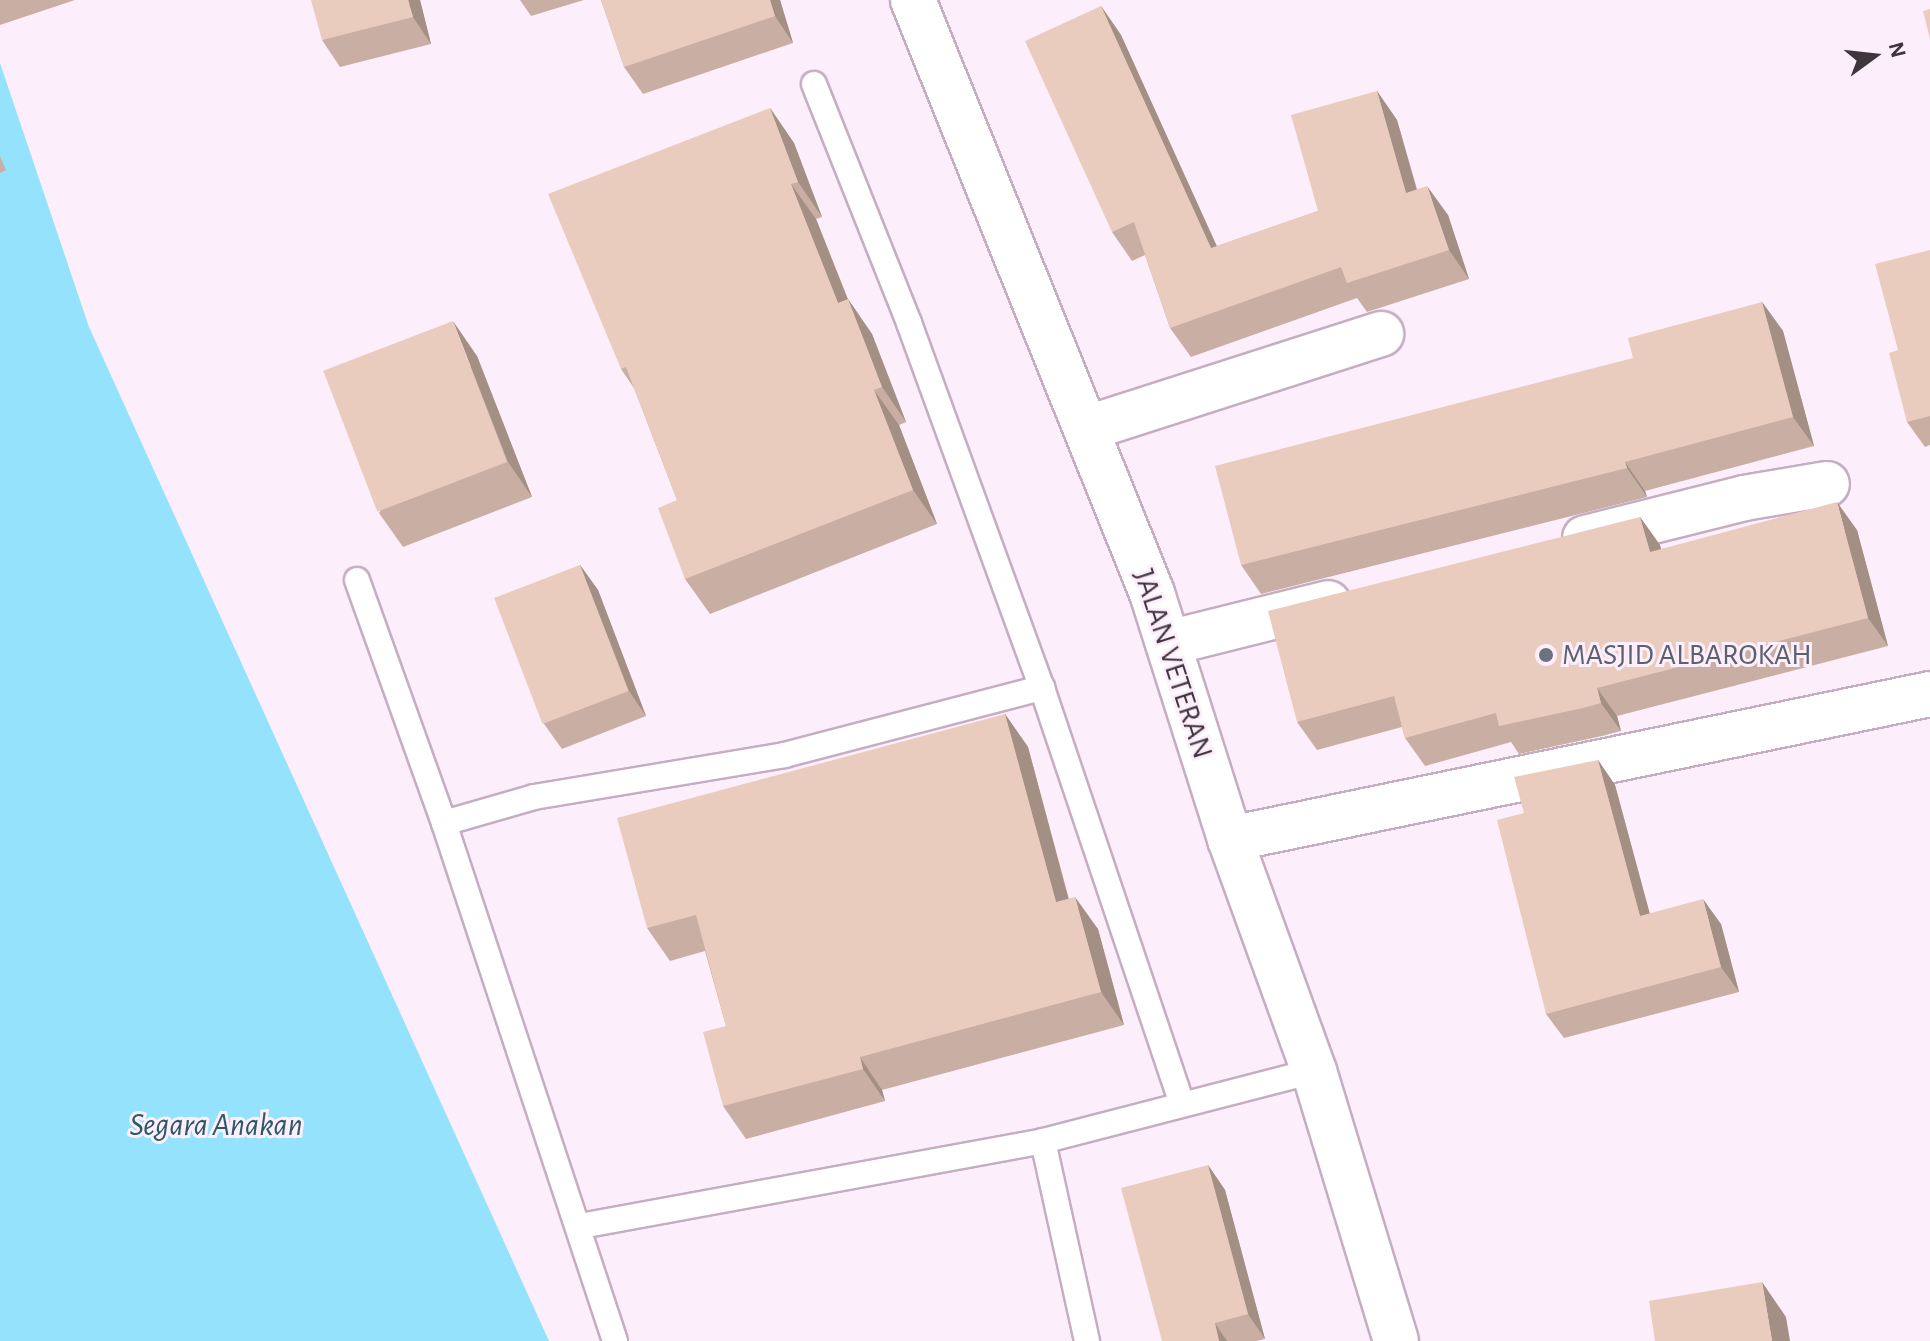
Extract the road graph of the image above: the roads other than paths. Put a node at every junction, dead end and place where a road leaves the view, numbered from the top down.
1 (913, 0) edge
2 (814, 84) dead end
3 (1381, 334) dead end
4 (1088, 428) junction
5 (1827, 484) dead end
6 (1547, 548) edge
7 (357, 580) dead end
8 (1365, 594) edge
9 (1168, 643) junction
10 (1042, 688) junction
11 (1930, 694) edge
12 (444, 823) junction
13 (1230, 839) junction
14 (1314, 1071) junction
15 (1182, 1104) junction
16 (1043, 1141) junction
17 (581, 1226) junction
18 (615, 1341) edge
19 (1087, 1341) edge
20 (1396, 1341) edge

1 - 4 street, JALAN VETERAN
2 - 10 lane
3 - 4 street
4 - 9 street, JALAN VETERAN
5 - 6 street
7 - 12 lane
8 - 9 street
9 - 13 street, JALAN VETERAN
10 - 12 lane
10 - 15 lane
11 - 13 street
12 - 17 lane
13 - 14 street, JALAN VETERAN
14 - 15 lane
14 - 20 street, JALAN VETERAN
15 - 16 lane
16 - 17 lane
16 - 19 lane
17 - 18 lane

